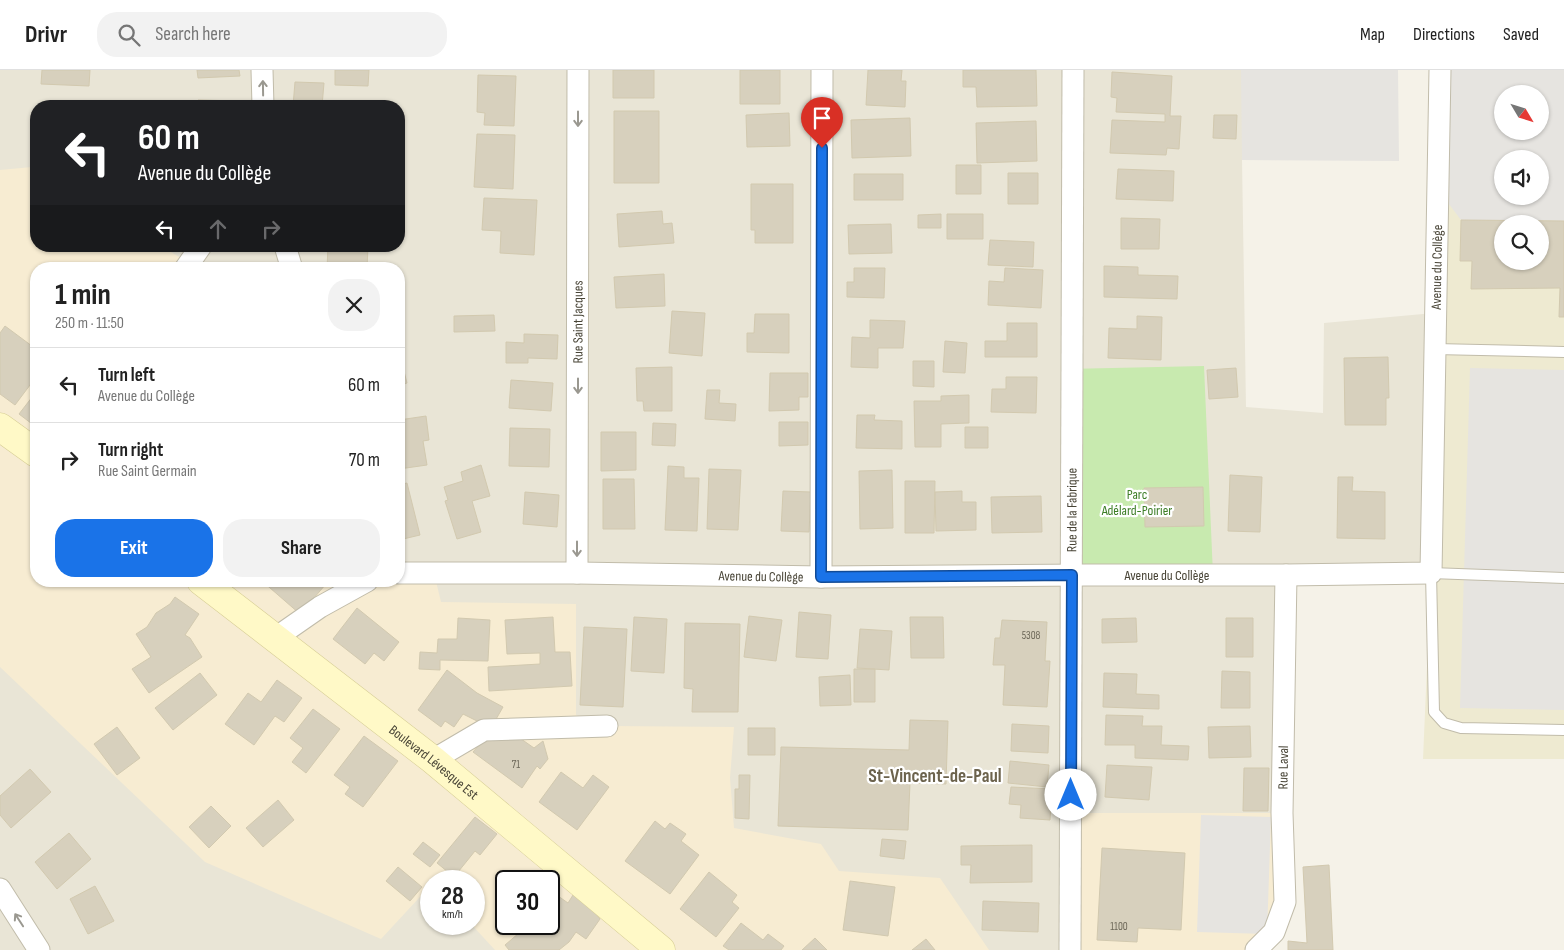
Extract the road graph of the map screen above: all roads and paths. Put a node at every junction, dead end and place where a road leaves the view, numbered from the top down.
1 (262, 70) edge
2 (578, 70) edge
3 (822, 70) edge
4 (1073, 70) edge
5 (1440, 70) edge
6 (263, 100) edge
7 (1435, 349) junction
8 (1564, 352) edge
9 (0, 427) edge
10 (30, 449) edge
11 (405, 573) edge
12 (577, 573) junction
13 (1431, 573) junction
14 (1072, 575) junction
15 (1286, 575) junction
16 (821, 577) junction
17 (1564, 578) edge
18 (209, 587) edge
19 (356, 587) edge
20 (274, 639) junction
21 (607, 726) dead end
22 (1564, 730) edge
23 (433, 760) junction
24 (0, 890) edge
25 (39, 950) edge
26 (661, 950) edge
27 (1070, 950) edge
28 (1256, 950) edge

6 -> 1 street
2 -> 12 street, Rue Saint Jacques
3 - 16 street
4 - 14 street, Rue de la Fabrique
5 - 7 street, Avenue du Collège
7 - 8 lane
7 - 13 street, Avenue du Collège
9 - 10 street
11 - 12 street, Avenue du Collège
12 - 16 street, Avenue du Collège
13 - 15 street, Avenue du Collège
13 - 17 lane
13 - 22 lane
14 - 15 street, Avenue du Collège
14 - 16 street, Avenue du Collège
14 - 27 street, Rue de la Fabrique
15 - 28 street, Rue Laval
18 - 20 street, Boulevard Lévesque Est
19 - 20 street
20 - 23 street, Boulevard Lévesque Est
21 - 23 street
23 - 26 street, Boulevard Lévesque Est
25 -> 24 street

